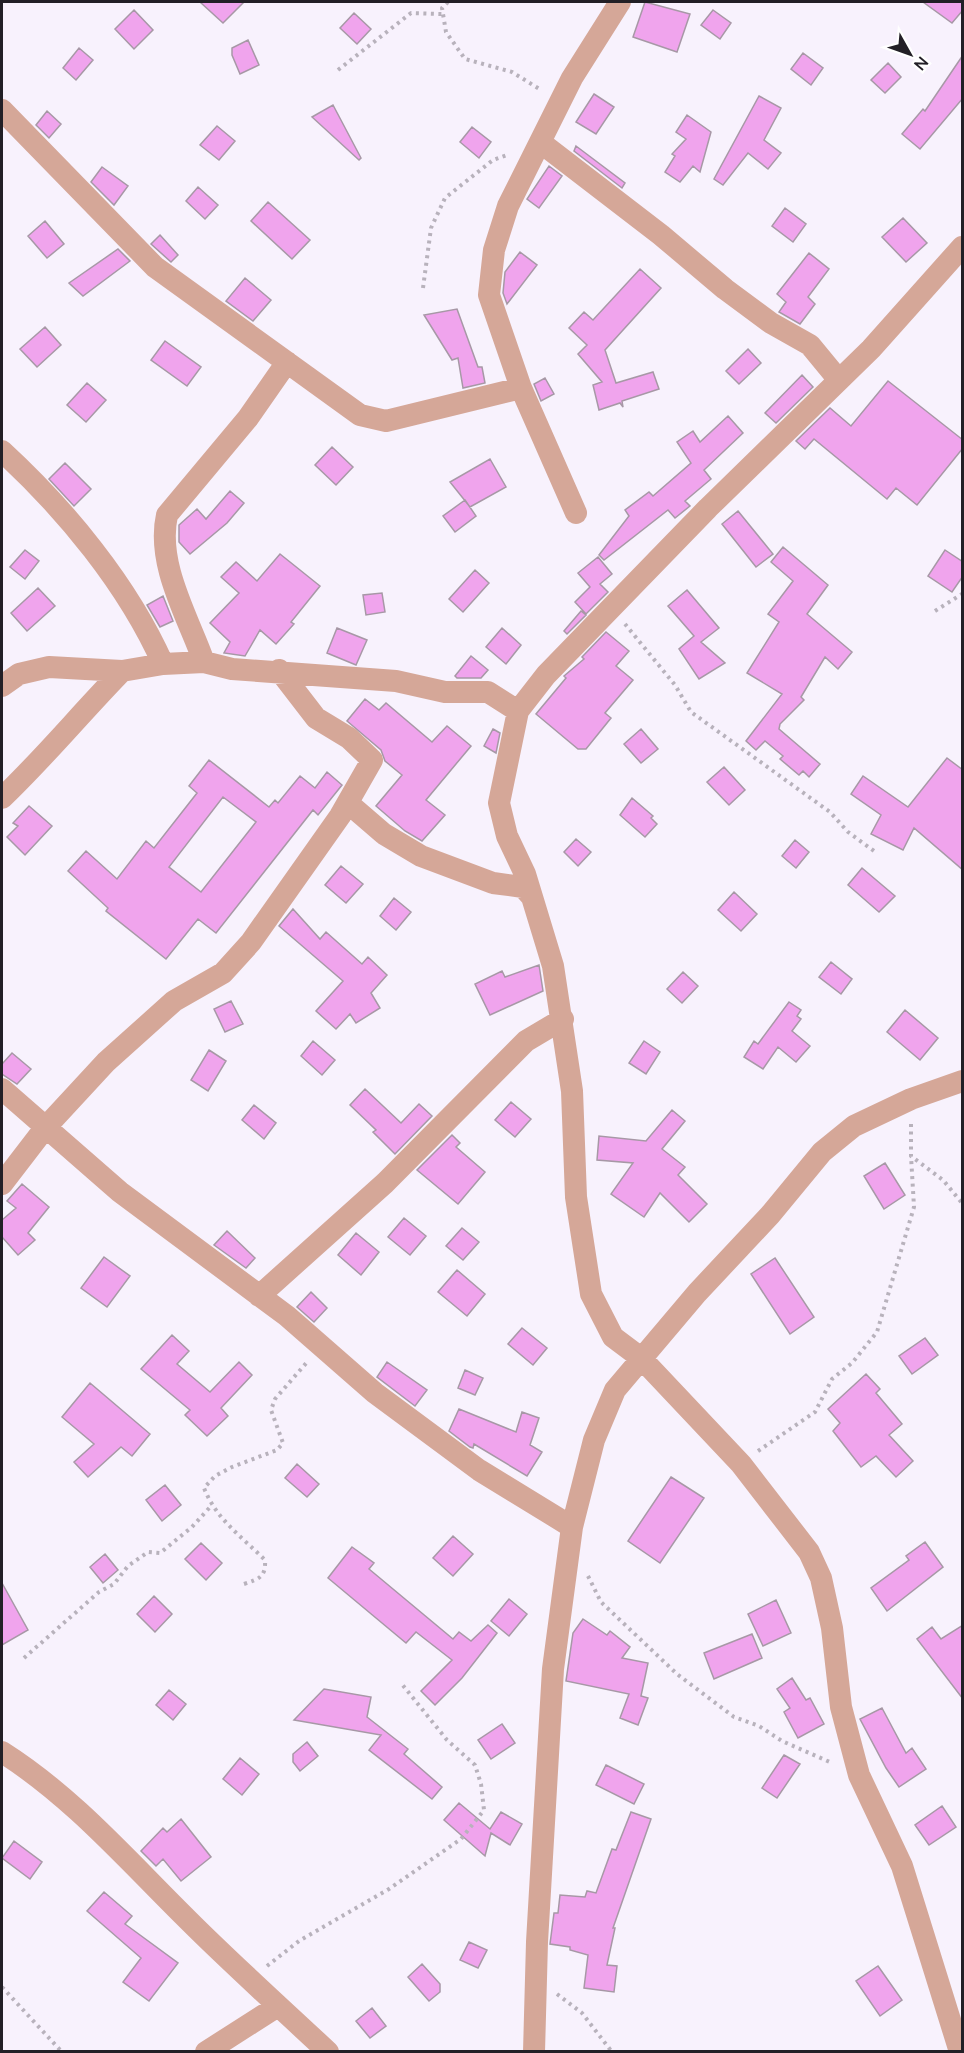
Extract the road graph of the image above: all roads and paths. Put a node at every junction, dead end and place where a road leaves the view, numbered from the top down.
1 (448, 2) edge
2 (620, 2) edge
3 (442, 14) junction
4 (338, 70) dead end
5 (572, 78) junction
6 (2, 110) edge
7 (540, 142) junction
8 (963, 247) edge
9 (423, 288) dead end
10 (286, 362) junction
11 (838, 379) junction
12 (521, 388) junction
13 (2, 451) edge
14 (576, 513) dead end
15 (963, 594) edge
16 (935, 611) dead end
17 (598, 620) junction
18 (204, 662) junction
19 (163, 664) junction
20 (279, 670) junction
21 (122, 671) junction
22 (2, 686) edge
23 (518, 711) junction
24 (2, 798) edge
25 (348, 803) junction
26 (874, 851) dead end
27 (531, 896) junction
28 (563, 1019) junction
29 (963, 1081) edge
30 (2, 1089) edge
31 (911, 1099) junction
32 (45, 1128) junction
33 (911, 1156) junction
34 (2, 1184) edge
35 (963, 1203) edge
36 (259, 1296) junction
37 (323, 1346) junction
38 (641, 1358) junction
39 (741, 1464) junction
40 (211, 1506) junction
41 (572, 1527) junction
42 (585, 1570) dead end
43 (244, 1584) dead end
44 (24, 1658) dead end
45 (401, 1683) dead end
46 (2, 1752) edge
47 (859, 1774) junction
48 (250, 1979) junction
49 (536, 1984) junction
50 (2, 1987) edge
51 (278, 2006) junction
52 (62, 2052) edge
53 (206, 2052) edge
54 (328, 2052) edge
55 (534, 2052) edge
56 (612, 2052) edge
57 (960, 2052) edge

1 - 3 path
2 - 5 street
3 - 4 path
3 - 5 path
5 - 7 street
6 - 10 street
7 - 9 path
7 - 11 street
7 - 12 street
8 - 11 street
10 - 12 street
10 - 18 street
11 - 17 street
12 - 14 street
13 - 19 street
15 - 16 path
17 - 23 street
17 - 26 path
18 - 19 street
18 - 20 street
19 - 21 street
20 - 23 street
20 - 25 street
21 - 22 street
21 - 24 street
23 - 27 street
25 - 27 street
25 - 32 street
27 - 28 street
28 - 36 street
28 - 38 street
29 - 31 street
30 - 32 street
31 - 33 path
31 - 38 street
32 - 34 street
32 - 36 street
33 - 35 path
33 - 39 path
36 - 37 street
37 - 40 path
37 - 41 street
38 - 39 street
38 - 41 street
39 - 47 street
40 - 43 path
40 - 44 path
41 - 49 street
42 - 47 path
45 - 48 path
46 - 48 street
47 - 57 street
48 - 51 street
49 - 55 street
49 - 56 path
50 - 52 path
51 - 53 street
51 - 54 street

